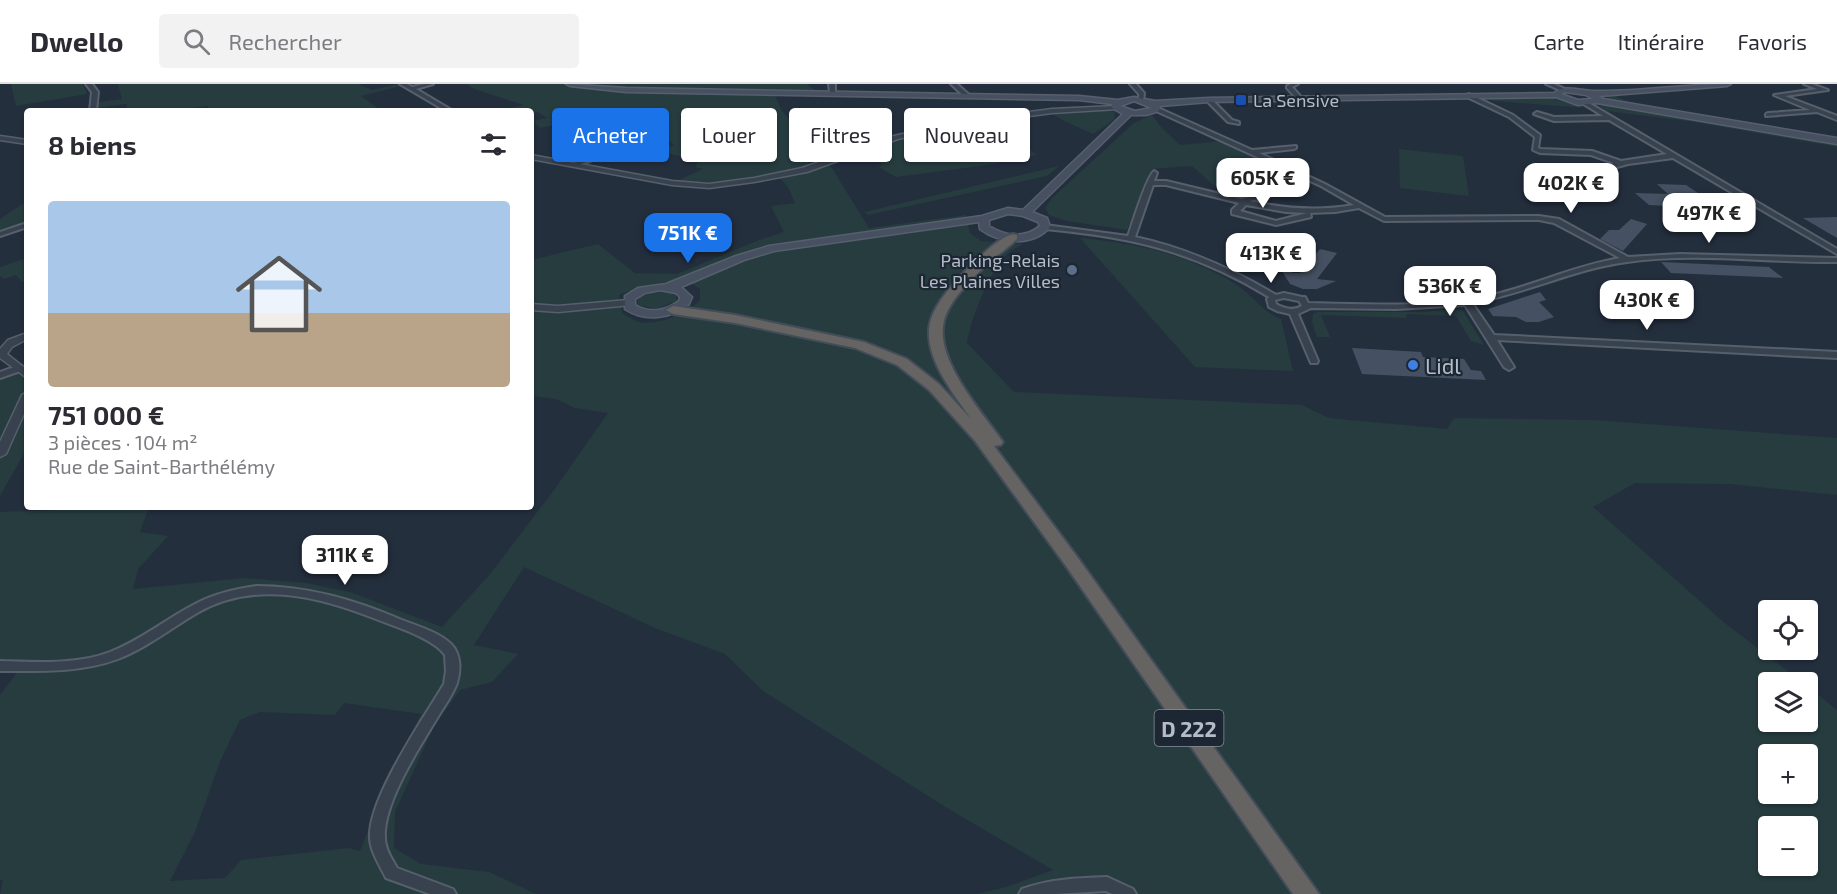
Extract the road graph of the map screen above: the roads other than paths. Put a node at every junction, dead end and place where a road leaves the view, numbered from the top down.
1 (89, 84) edge
2 (403, 84) edge
3 (430, 84) edge
4 (570, 84) edge
5 (954, 84) edge
6 (1133, 84) edge
7 (1280, 84) edge
8 (1549, 84) edge
9 (1726, 84) edge
10 (1807, 84) edge
11 (1292, 85) edge
12 (411, 89) junction
13 (832, 89) edge
14 (1561, 93) junction
15 (967, 96) junction
16 (1468, 96) junction
17 (1596, 97) junction
18 (1300, 99) junction
19 (1141, 100) junction
20 (1209, 100) junction
21 (1585, 103) junction
22 (1117, 105) junction
23 (1155, 106) junction
24 (93, 108) edge
25 (445, 108) edge
26 (1818, 111) junction
27 (1130, 112) junction
28 (1537, 114) dead end
29 (1768, 115) dead end
30 (1611, 118) junction
31 (1837, 118) edge
32 (1237, 123) dead end
33 (0, 138) edge
34 (24, 141) edge
35 (1837, 141) edge
36 (1294, 147) dead end
37 (609, 151) joint
38 (1254, 152) junction
39 (1676, 156) junction
40 (534, 158) edge
41 (541, 159) junction
42 (534, 161) edge
43 (581, 162) edge
44 (576, 164) junction
45 (1622, 164) junction
46 (1154, 172) dead end
47 (1584, 177) dead end
48 (1150, 183) junction
49 (1277, 193) dead end
50 (1243, 201) junction
51 (1360, 206) junction
52 (1025, 213) junction
53 (1310, 213) junction
54 (985, 224) junction
55 (24, 226) edge
56 (1045, 227) junction
57 (0, 234) edge
58 (1014, 237) junction
59 (1131, 237) junction
60 (1837, 252) edge
61 (1627, 259) junction
62 (1837, 260) edge
63 (717, 268) junction
64 (670, 287) junction
65 (684, 293) junction
66 (1274, 297) junction
67 (1467, 302) junction
68 (628, 303) junction
69 (1307, 305) junction
70 (534, 307) edge
71 (673, 310) junction
72 (1293, 312) junction
73 (1491, 337) junction
74 (24, 338) edge
75 (2, 349) edge
76 (1837, 355) edge
77 (1314, 361) dead end
78 (1509, 367) dead end
79 (24, 372) edge
80 (0, 375) edge
81 (24, 402) edge
82 (0, 454) edge
83 (1072, 562) junction
84 (0, 666) edge
85 (448, 894) edge
86 (1027, 894) edge
87 (1128, 894) edge
88 (1307, 894) edge

1 - 24 street
2 - 12 street
3 - 12 street
4 - 13 main road
5 - 15 street
6 - 19 street
7 - 11 street
8 - 14 street
9 - 17 main road
10 - 26 street
11 - 18 street
12 - 25 street
13 - 15 main road
14 - 16 main road
14 - 17 main road
14 - 21 main road
15 - 22 main road
16 - 18 main road
16 - 45 street
17 - 21 main road
17 - 35 main road
18 - 20 main road
19 - 22 main road
19 - 23 main road
20 - 23 main road
20 - 32 street
21 - 30 street
22 - 27 main road
22 - 44 street
23 - 27 main road
23 - 38 street
26 - 29 street
26 - 31 street
27 - 52 main road
28 - 30 street
30 - 39 street
33 - 34 street
36 - 38 street
37 - 37 street
38 - 51 street
39 - 45 street
39 - 60 street
40 - 41 street
41 - 42 street
41 - 44 street
43 - 44 street
45 - 47 street
46 - 48 street
48 - 50 street
48 - 59 street
49 - 50 street
50 - 53 street
50 - 53 street
51 - 53 street
51 - 61 street
52 - 54 main road
52 - 56 main road
54 - 58 main road
54 - 63 main road
55 - 57 street
56 - 58 main road
56 - 59 street
58 - 83 highway
59 - 66 street
61 - 62 street
61 - 67 street
63 - 64 main road
63 - 65 main road
64 - 65 main road
64 - 68 main road
65 - 71 main road
66 - 69 street
66 - 72 street
67 - 69 street
67 - 73 street
68 - 70 street
68 - 71 main road
69 - 72 street
71 - 83 highway
72 - 77 street
73 - 76 street
73 - 78 street
74 - 75 street
75 - 79 street
79 - 80 street
81 - 82 street
83 - 88 highway, D 222
84 - 85 street
86 - 87 street

